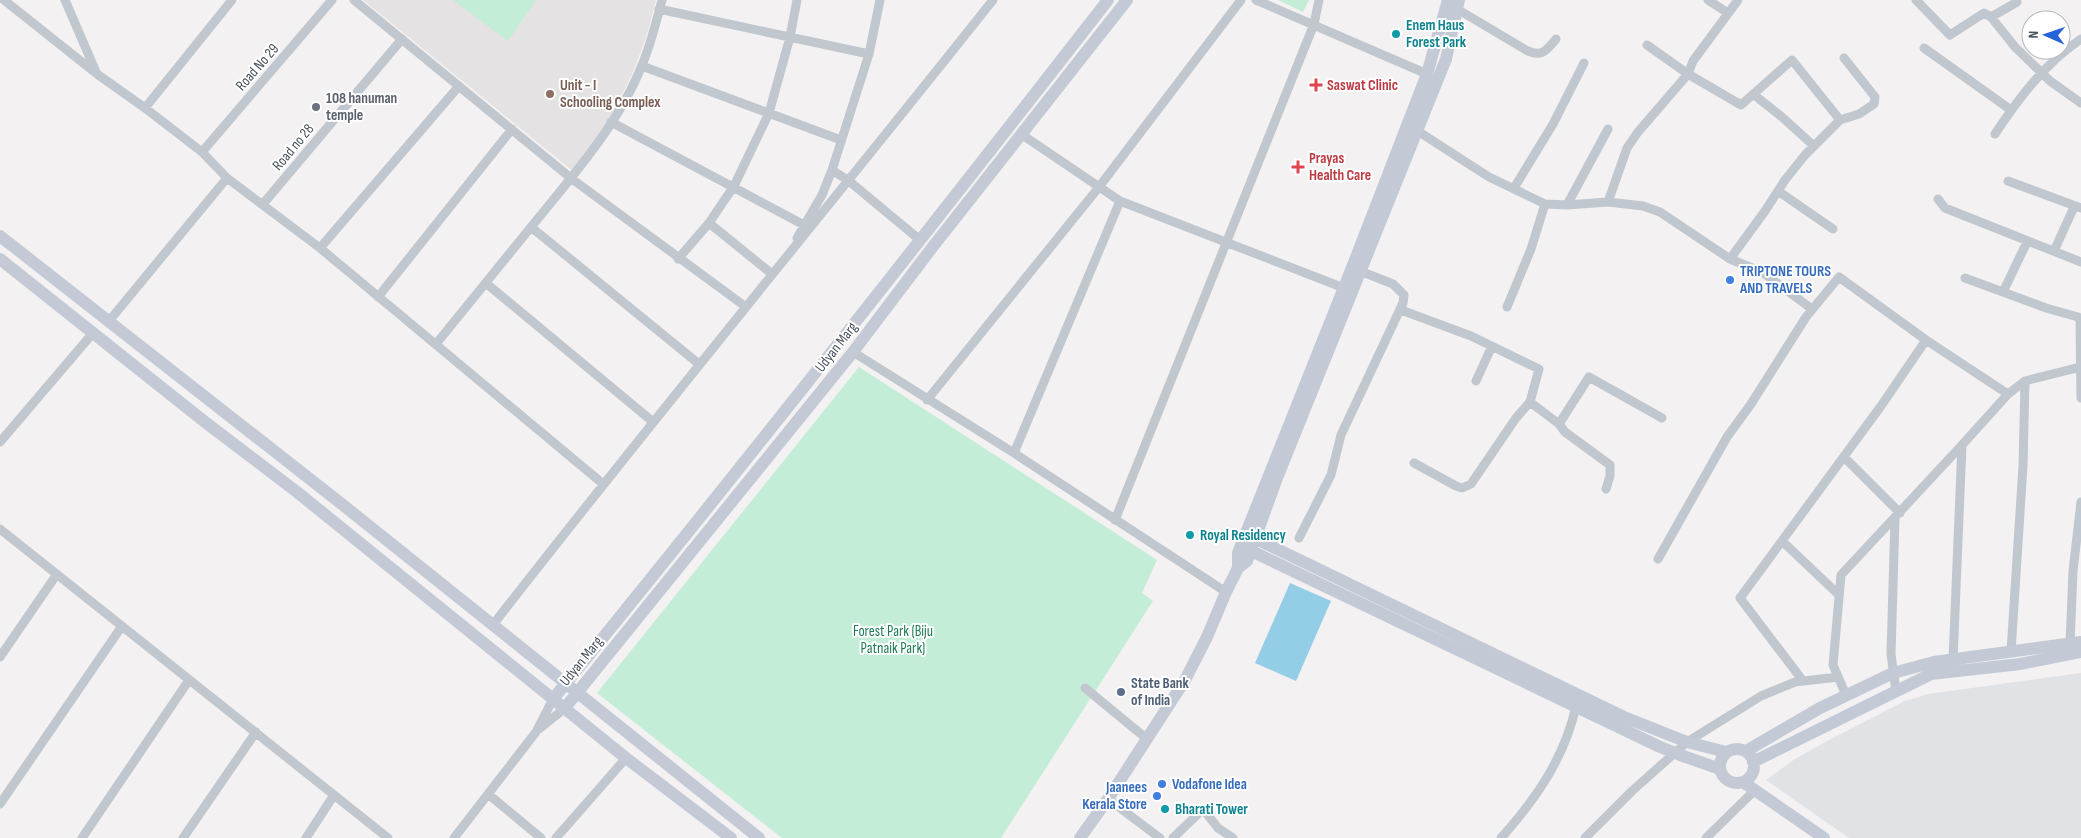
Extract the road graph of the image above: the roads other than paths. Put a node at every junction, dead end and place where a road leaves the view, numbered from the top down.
1 (4, 0) edge
2 (64, 0) edge
3 (232, 0) edge
4 (332, 0) edge
5 (354, 0) edge
6 (797, 0) edge
7 (880, 0) edge
8 (993, 0) edge
9 (1108, 0) edge
10 (1127, 0) edge
11 (1241, 0) edge
12 (1256, 0) edge
13 (1318, 0) edge
14 (1708, 0) edge
15 (1738, 0) edge
16 (1916, 0) edge
17 (2018, 1) edge
18 (660, 4) edge
19 (1453, 5) edge
20 (1728, 13) junction
21 (1991, 17) junction
22 (1314, 24) junction
23 (790, 37) junction
24 (402, 39) junction
25 (1556, 39) dead end
26 (2081, 39) edge
27 (1647, 45) dead end
28 (1924, 48) dead end
29 (869, 54) junction
30 (1844, 58) dead end
31 (1584, 63) dead end
32 (642, 66) junction
33 (2041, 72) junction
34 (96, 74) junction
35 (1427, 74) junction
36 (1688, 74) junction
37 (460, 86) junction
38 (1753, 94) junction
39 (2081, 103) edge
40 (145, 108) junction
41 (2011, 110) junction
42 (769, 113) junction
43 (1840, 120) junction
44 (611, 122) junction
45 (512, 129) junction
46 (1608, 129) dead end
47 (1416, 130) junction
48 (1021, 134) junction
49 (1995, 134) dead end
50 (841, 140) junction
51 (1814, 146) junction
52 (202, 152) junction
53 (832, 170) junction
54 (227, 178) junction
55 (572, 179) junction
56 (849, 181) junction
57 (2008, 181) dead end
58 (734, 186) junction
59 (1100, 187) junction
60 (1514, 188) junction
61 (1778, 191) junction
62 (1938, 199) dead end
63 (1120, 201) junction
64 (1608, 202) junction
65 (263, 204) junction
66 (1545, 204) junction
67 (1567, 205) junction
68 (2077, 208) edge
69 (710, 223) junction
70 (804, 224) junction
71 (531, 227) junction
72 (1834, 228) dead end
73 (0, 236) edge
74 (920, 240) junction
75 (1227, 242) junction
76 (2027, 242) junction
77 (320, 248) junction
78 (790, 252) junction
79 (2054, 252) junction
80 (0, 259) edge
81 (678, 259) junction
82 (1730, 259) junction
83 (2081, 262) edge
84 (1360, 271) junction
85 (772, 274) junction
86 (1966, 278) dead end
87 (486, 284) junction
88 (1344, 288) junction
89 (2003, 292) junction
90 (378, 297) junction
91 (746, 307) junction
92 (1507, 307) dead end
93 (1812, 309) junction
94 (1401, 310) junction
95 (109, 321) junction
96 (93, 333) junction
97 (1926, 340) junction
98 (436, 344) junction
99 (1492, 346) junction
100 (853, 352) junction
101 (699, 364) junction
102 (2080, 367) edge
103 (816, 372) junction
104 (1476, 381) dead end
105 (2025, 381) junction
106 (828, 382) junction
107 (2008, 394) junction
108 (2081, 398) edge
109 (927, 400) junction
110 (1530, 402) junction
111 (1662, 418) dead end
112 (652, 421) junction
113 (1559, 424) junction
114 (0, 442) edge
115 (1962, 445) junction
116 (1014, 453) junction
117 (1844, 457) junction
118 (1414, 463) dead end
119 (602, 483) junction
120 (1606, 489) dead end
121 (2081, 502) edge
122 (1898, 516) junction
123 (1115, 520) junction
124 (0, 529) edge
125 (1251, 536) junction
126 (1299, 538) dead end
127 (1782, 541) junction
128 (1246, 548) junction
129 (1658, 559) dead end
130 (58, 574) junction
131 (1226, 592) junction
132 (1839, 595) junction
133 (122, 626) junction
134 (492, 626) junction
135 (1428, 628) junction
136 (1456, 642) junction
137 (2075, 643) edge
138 (2011, 652) junction
139 (2081, 652) edge
140 (0, 657) edge
141 (1953, 660) junction
142 (1893, 673) junction
143 (1838, 677) junction
144 (190, 680) junction
145 (1803, 680) junction
146 (566, 683) junction
147 (1085, 688) dead end
148 (1896, 691) junction
149 (578, 692) junction
150 (1846, 695) junction
151 (553, 700) junction
152 (1576, 706) junction
153 (564, 709) junction
154 (256, 732) junction
155 (536, 732) junction
156 (1147, 739) junction
157 (1687, 742) junction
158 (1673, 752) junction
159 (1726, 752) junction
160 (1750, 757) junction
161 (626, 758) junction
162 (1720, 769) junction
163 (1743, 782) junction
164 (1754, 791) junction
165 (488, 794) junction
166 (334, 795) junction
167 (1108, 799) junction
168 (0, 804) edge
169 (82, 838) edge
170 (182, 838) edge
171 (306, 838) edge
172 (388, 838) edge
173 (454, 838) edge
174 (541, 838) edge
175 (556, 838) edge
176 (732, 838) edge
177 (759, 838) edge
178 (1080, 838) edge
179 (1160, 838) edge
180 (1173, 838) edge
181 (1233, 838) edge
182 (1501, 838) edge
183 (1585, 838) edge
184 (1706, 838) edge
185 (1824, 838) edge

1 - 34 street
2 - 34 street
3 - 40 street
4 - 52 street, Road No 29
5 - 24 street
6 - 23 street
7 - 29 street
8 - 56 street
9 - 74 street, Udyan Marg
10 - 48 street, Udyan Marg
11 - 59 street
12 - 22 street
13 - 22 street
14 - 20 street
15 - 20 street
16 - 21 street
17 - 21 street
18 - 23 street
18 - 32 street
19 - 25 street
19 - 35 street
19 - 47 street
20 - 36 street
21 - 33 street
22 - 35 street
22 - 75 street
23 - 29 street
23 - 42 street
24 - 37 street
24 - 65 street, Road no 28
26 - 33 street
27 - 36 street
28 - 41 street
29 - 50 street
30 - 43 street
31 - 60 street
32 - 42 street
32 - 44 street
33 - 39 street
33 - 41 street
34 - 40 street
35 - 88 street
36 - 38 street
36 - 64 street
37 - 45 street
37 - 77 street
38 - 43 street
38 - 51 street
40 - 52 street
41 - 49 street
42 - 50 street
42 - 58 street
43 - 51 street
44 - 55 street
44 - 58 street
45 - 55 street
45 - 90 street
46 - 67 street
47 - 60 street
47 - 84 street
48 - 59 street
48 - 100 street, Udyan Marg
50 - 53 street
51 - 61 street
52 - 54 street
53 - 56 street
53 - 70 street
54 - 65 street
54 - 95 street
55 - 71 street
55 - 81 street
56 - 74 street
56 - 78 street
57 - 68 street
58 - 69 street
58 - 70 street
59 - 63 street
59 - 109 street
60 - 66 street
61 - 72 street
61 - 82 street
62 - 76 street
63 - 75 street
63 - 116 street
64 - 67 street
64 - 82 street
65 - 77 street
66 - 67 street
66 - 92 street
68 - 79 street
69 - 81 street
69 - 85 street
70 - 78 street
71 - 87 street
71 - 101 street
73 - 95 street
74 - 103 street, Udyan Marg
75 - 88 street
75 - 123 street
76 - 79 street
76 - 89 street
77 - 90 street
78 - 85 street
79 - 83 street
80 - 96 street
81 - 91 street
82 - 93 street
84 - 94 street
84 - 125 street
85 - 91 street
86 - 89 street
87 - 98 street
87 - 112 street
88 - 125 street
89 - 102 street
90 - 98 street
91 - 101 street
93 - 97 street
93 - 129 street
94 - 99 street
94 - 126 street
95 - 134 street
96 - 114 street
96 - 151 street
97 - 107 street
97 - 117 street
98 - 119 street
99 - 104 street
99 - 110 street
100 - 106 street, Udyan Marg
100 - 109 street
101 - 112 street
102 - 105 street
102 - 108 street
103 - 106 street
103 - 146 street, Udyan Marg
105 - 107 street
105 - 138 street
106 - 149 street, Udyan Marg
107 - 115 street
109 - 116 street
110 - 113 street
110 - 118 street
111 - 113 street
112 - 119 street
113 - 120 street
115 - 122 street
115 - 141 street
116 - 123 street
117 - 122 street
117 - 127 street
119 - 134 street
121 - 137 street
122 - 132 street
122 - 142 street
123 - 131 street
124 - 130 street
125 - 128 street
125 - 135 street
127 - 132 street
127 - 145 street
128 - 131 street
128 - 135 street
130 - 133 street
130 - 140 street
131 - 156 street
132 - 143 street
133 - 144 street
133 - 168 street
134 - 146 street
135 - 136 street
136 - 152 street
136 - 157 street
137 - 138 street
138 - 141 street
139 - 148 street
141 - 142 street
142 - 148 street
142 - 150 street
143 - 145 street
143 - 150 street
144 - 154 street
144 - 169 street
145 - 157 street
146 - 149 street
146 - 151 street, Udyan Marg
147 - 156 street
148 - 160 street
149 - 153 street, Udyan Marg
149 - 177 street
150 - 160 street
151 - 153 street
151 - 155 street
152 - 158 street
152 - 182 street
153 - 155 street
153 - 161 street
154 - 166 street
154 - 170 street
155 - 165 street
156 - 167 street
157 - 158 street
157 - 159 street
158 - 162 street
158 - 183 street
159 - 160 street
159 - 162 street
160 - 163 street
161 - 175 street
161 - 176 street
162 - 163 street
163 - 164 street
164 - 184 street
164 - 185 street
165 - 173 street
165 - 174 street
166 - 171 street
166 - 172 street
167 - 178 street
167 - 179 street
180 - 181 street

